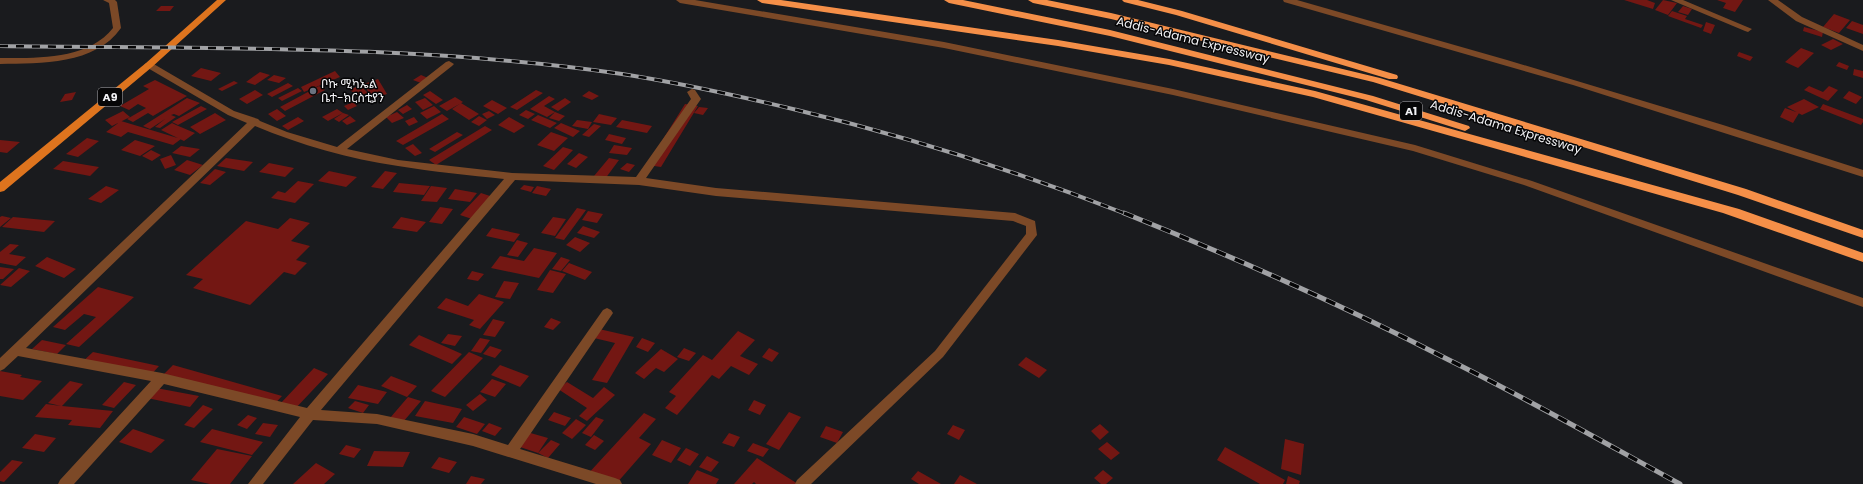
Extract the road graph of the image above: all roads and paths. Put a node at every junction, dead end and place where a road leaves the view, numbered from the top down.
1 (107, 0) edge
2 (680, 0) edge
3 (762, 0) edge
4 (949, 0) edge
5 (1033, 0) edge
6 (1127, 0) edge
7 (1287, 0) edge
8 (1675, 0) edge
9 (1772, 0) edge
10 (222, 2) edge
11 (1748, 29) dead end
12 (1863, 48) edge
13 (0, 61) edge
14 (449, 64) dead end
15 (149, 65) junction
16 (692, 92) dead end
17 (255, 121) junction
18 (339, 151) junction
19 (1863, 174) edge
20 (512, 176) junction
21 (639, 181) junction
22 (0, 188) edge
23 (1742, 192) junction
24 (1735, 212) junction
25 (1863, 234) edge
26 (1863, 258) edge
27 (1863, 303) edge
28 (607, 313) dead end
29 (16, 351) junction
30 (0, 366) edge
31 (162, 378) junction
32 (310, 414) junction
33 (511, 452) junction
34 (65, 484) edge
35 (255, 484) edge
36 (615, 484) edge
37 (802, 484) edge

1 - 13 street
2 - 27 street
3 - 24 highway
4 - 24 highway, Addis-Adama Expressway / A1
5 - 23 highway, Addis-Adama Expressway / A1
6 - 23 highway
7 - 19 street
8 - 11 street
9 - 12 street
10 - 15 main road, A9
14 - 18 street
15 - 17 street
15 - 22 main road, A9
16 - 21 street
17 - 18 street
17 - 29 street
18 - 20 street
20 - 21 street
20 - 32 street
21 - 37 street
23 - 25 highway, Addis-Adama Expressway / A1
24 - 26 highway, Addis-Adama Expressway / A1
28 - 33 street
29 - 30 street
29 - 31 street
31 - 32 street
31 - 34 street
32 - 33 street
32 - 35 street
33 - 36 street

